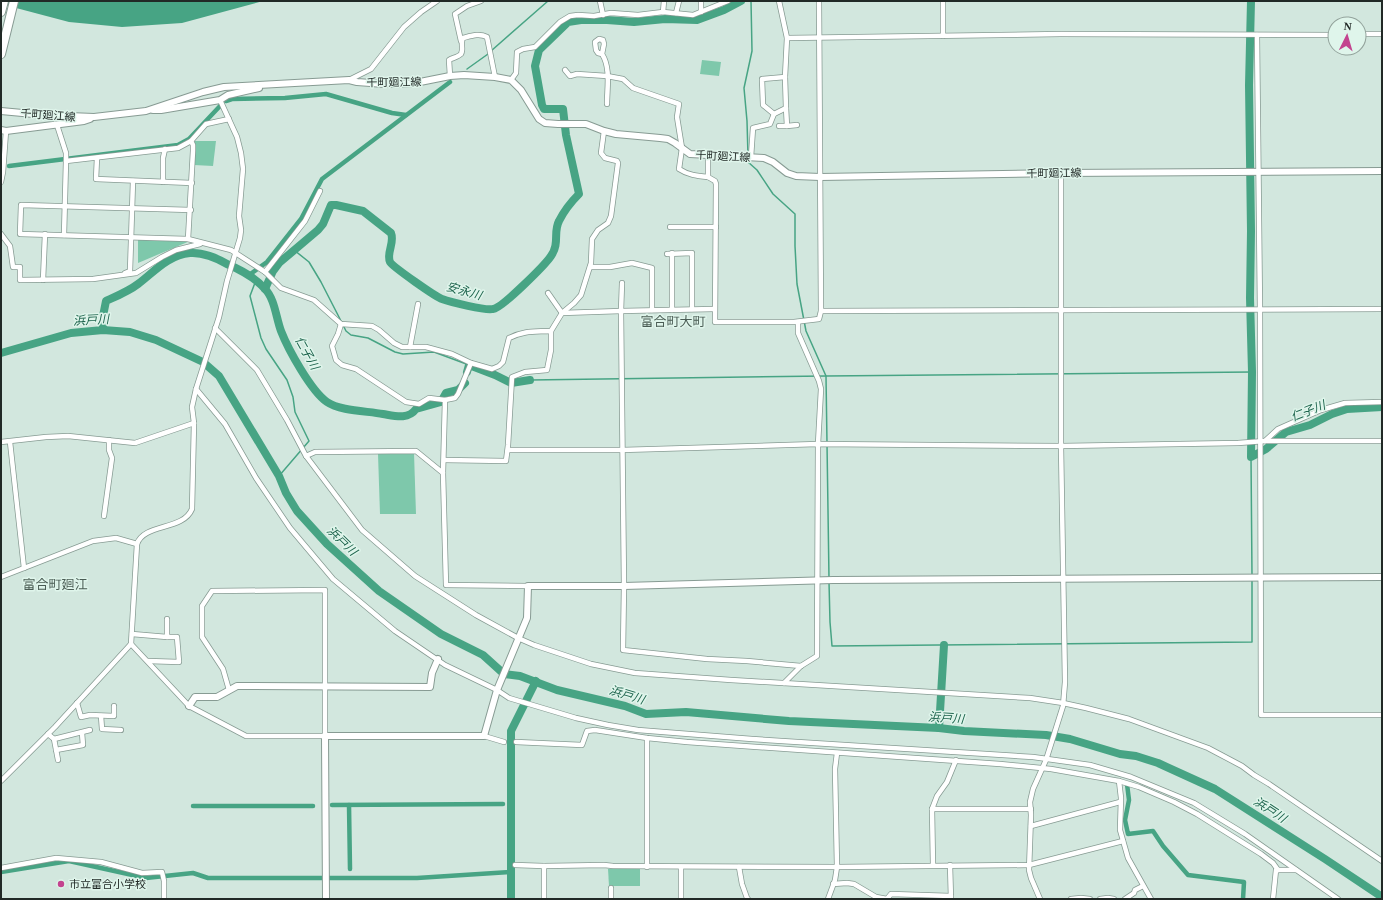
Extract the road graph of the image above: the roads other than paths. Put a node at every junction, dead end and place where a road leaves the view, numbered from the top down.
1 (4, 1) edge
2 (14, 1) edge
3 (437, 1) edge
4 (481, 1) edge
5 (600, 1) edge
6 (664, 1) edge
7 (679, 1) edge
8 (701, 1) edge
9 (728, 1) edge
10 (779, 1) edge
11 (819, 1) edge
12 (943, 2) edge
13 (1, 12) edge
14 (663, 12) junction
15 (701, 12) junction
16 (676, 13) junction
17 (603, 15) junction
18 (1367, 34) edge
19 (1382, 34) edge
20 (1257, 35) junction
21 (1327, 35) edge
22 (943, 36) junction
23 (820, 37) junction
24 (787, 38) junction
25 (461, 41) junction
26 (1, 54) edge
27 (602, 54) dead end
28 (565, 70) dead end
29 (450, 76) junction
30 (607, 76) junction
31 (495, 77) junction
32 (785, 78) junction
33 (349, 80) junction
34 (511, 80) junction
35 (273, 84) junction
36 (220, 100) junction
37 (607, 104) dead end
38 (786, 108) junction
39 (1, 111) edge
40 (146, 111) junction
41 (774, 114) junction
42 (94, 117) junction
43 (229, 119) junction
44 (57, 125) junction
45 (797, 125) dead end
46 (779, 126) dead end
47 (787, 126) junction
48 (3, 131) edge
49 (604, 131) junction
50 (191, 141) junction
51 (682, 148) junction
52 (165, 149) junction
53 (708, 156) junction
54 (751, 157) junction
55 (97, 158) junction
56 (66, 161) junction
57 (1382, 171) edge
58 (1258, 172) junction
59 (1061, 173) junction
60 (708, 177) junction
61 (820, 177) junction
62 (133, 181) junction
63 (1, 182) edge
64 (163, 182) junction
65 (192, 183) junction
66 (320, 191) dead end
67 (64, 206) junction
68 (132, 208) junction
69 (191, 210) junction
70 (670, 227) dead end
71 (716, 227) junction
72 (1, 234) edge
73 (45, 234) junction
74 (64, 235) junction
75 (131, 238) junction
76 (188, 239) junction
77 (202, 243) junction
78 (234, 252) junction
79 (590, 266) junction
80 (265, 272) junction
81 (121, 275) junction
82 (43, 280) junction
83 (622, 283) dead end
84 (548, 293) dead end
85 (418, 304) dead end
86 (714, 309) junction
87 (652, 310) junction
88 (672, 310) junction
89 (692, 310) junction
90 (1061, 310) junction
91 (1260, 310) junction
92 (1382, 310) edge
93 (621, 311) junction
94 (821, 311) junction
95 (562, 313) junction
96 (798, 322) junction
97 (341, 324) junction
98 (215, 328) junction
99 (551, 331) junction
100 (410, 347) junction
101 (471, 363) junction
102 (196, 389) junction
103 (445, 400) junction
104 (1382, 402) edge
105 (194, 423) junction
106 (109, 440) junction
107 (1382, 441) edge
108 (1, 442) edge
109 (10, 442) junction
110 (1260, 442) junction
111 (820, 444) junction
112 (1062, 446) junction
113 (508, 450) junction
114 (622, 450) junction
115 (306, 456) junction
116 (444, 460) junction
117 (443, 473) junction
118 (104, 516) dead end
119 (137, 544) junction
120 (24, 568) junction
121 (1, 576) edge
122 (1382, 577) edge
123 (1259, 578) junction
124 (1064, 580) junction
125 (820, 581) junction
126 (528, 586) junction
127 (624, 586) junction
128 (167, 619) dead end
129 (132, 634) junction
130 (167, 637) junction
131 (518, 638) junction
132 (131, 644) junction
133 (438, 659) junction
134 (148, 662) junction
135 (801, 666) junction
136 (784, 683) junction
137 (324, 688) junction
138 (229, 690) junction
139 (497, 690) junction
140 (77, 703) junction
141 (1063, 703) junction
142 (114, 706) dead end
143 (189, 706) junction
144 (1382, 715) edge
145 (101, 716) junction
146 (90, 730) dead end
147 (121, 730) dead end
148 (82, 733) junction
149 (48, 734) junction
150 (325, 736) junction
151 (484, 736) junction
152 (647, 738) junction
153 (54, 739) junction
154 (504, 742) dead end
155 (516, 742) dead end
156 (56, 750) junction
157 (837, 753) junction
158 (58, 760) dead end
159 (956, 760) junction
160 (1046, 760) junction
161 (1042, 768) junction
162 (1, 781) edge
163 (1118, 781) junction
164 (1120, 802) junction
165 (932, 809) junction
166 (1031, 809) junction
167 (1031, 826) junction
168 (1123, 841) junction
169 (1382, 861) edge
170 (515, 865) dead end
171 (933, 865) junction
172 (950, 865) junction
173 (1029, 865) junction
174 (544, 866) junction
175 (647, 867) junction
176 (681, 867) junction
177 (739, 867) junction
178 (837, 867) junction
179 (1, 868) edge
180 (1278, 870) junction
181 (1296, 870) junction
182 (834, 884) junction
183 (1143, 886) junction
184 (611, 888) dead end
185 (951, 898) edge
186 (164, 899) edge
187 (326, 899) edge
188 (544, 899) edge
189 (611, 899) edge
190 (681, 899) edge
191 (748, 899) edge
192 (828, 899) edge
193 (887, 899) edge
194 (1040, 899) edge
195 (1071, 899) edge
196 (1090, 899) edge
197 (1100, 899) edge
198 (1114, 899) edge
199 (1125, 899) edge
200 (1151, 899) edge
201 (1273, 899) edge
202 (1338, 899) edge

1 - 13 highway
2 - 26 highway
3 - 33 street
4 - 25 street
5 - 17 street
6 - 14 street
7 - 16 street
8 - 15 street
9 - 15 street
10 - 24 street
11 - 23 street
12 - 22 street
14 - 16 street
14 - 17 street
15 - 16 street
17 - 34 street
18 - 19 street
20 - 21 street
20 - 22 street
20 - 58 street
22 - 23 street
23 - 24 street
23 - 61 street
24 - 32 street
25 - 29 street
25 - 31 street
27 - 30 street
28 - 30 street
29 - 31 street, 千町廻江線
29 - 33 street, 千町廻江線
30 - 37 street
30 - 51 street
31 - 34 street, 千町廻江線
32 - 38 street
32 - 41 street
33 - 35 street, 千町廻江線
34 - 49 street, 千町廻江線
35 - 36 street
35 - 40 street, 千町廻江線
36 - 40 street
36 - 43 street
38 - 41 street
38 - 47 street
39 - 42 street, 千町廻江線
40 - 42 street, 千町廻江線
41 - 54 street
42 - 44 street, 千町廻江線
43 - 50 street
43 - 78 street
44 - 48 street, 千町廻江線
44 - 56 street
45 - 47 street
46 - 47 street
48 - 63 street
49 - 51 street, 千町廻江線
49 - 79 street
50 - 52 street
50 - 65 street
51 - 53 street, 千町廻江線
51 - 60 street
52 - 55 street
52 - 64 street
53 - 54 street, 千町廻江線
53 - 60 street
54 - 61 street, 千町廻江線
55 - 56 street
55 - 62 street
56 - 67 street
57 - 58 street, 千町廻江線
58 - 59 street, 千町廻江線
58 - 91 street
59 - 61 street, 千町廻江線
59 - 90 street
60 - 71 street
61 - 94 street
62 - 64 street
62 - 68 street
64 - 65 street
65 - 69 street
66 - 80 street
67 - 68 street
67 - 73 street
67 - 74 street
68 - 69 street
68 - 75 street
69 - 76 street
70 - 71 street
71 - 86 street
72 - 82 street
73 - 74 street
73 - 82 street
74 - 75 street
75 - 76 street
75 - 81 street
76 - 77 street
77 - 78 street
77 - 81 street
78 - 80 street
78 - 98 street
79 - 87 street
79 - 95 street
80 - 97 street
81 - 82 street
83 - 93 street
84 - 95 street
85 - 100 street
86 - 89 street
86 - 96 street
87 - 88 street
87 - 93 street
88 - 89 street
88 - 89 street
90 - 91 street
90 - 94 street
90 - 112 street
91 - 92 street
91 - 110 street
93 - 95 street
93 - 114 street
94 - 96 street
95 - 99 street
96 - 111 street
97 - 100 street
97 - 103 street
98 - 102 street
98 - 115 street
99 - 101 street
99 - 113 street
100 - 101 street
101 - 103 street
102 - 105 street
102 - 133 street
103 - 116 street
104 - 110 street
105 - 106 street
105 - 119 street
106 - 109 street
106 - 118 street
107 - 110 street
108 - 109 street
109 - 120 street
110 - 112 street
110 - 123 street
111 - 112 street
111 - 114 street
111 - 125 street
112 - 124 street
113 - 114 street
113 - 116 street
114 - 127 street
115 - 117 street
115 - 131 street
116 - 117 street
117 - 126 street
119 - 120 street
119 - 129 street
120 - 121 street
122 - 123 street
123 - 124 street
123 - 144 street
124 - 125 street
124 - 141 street
125 - 127 street
125 - 135 street
126 - 127 street
126 - 131 street
127 - 135 street
128 - 130 street
129 - 130 street
129 - 132 street
130 - 134 street
131 - 136 street
131 - 139 street
132 - 134 street
132 - 140 street
133 - 137 street
133 - 139 street
134 - 143 street
135 - 136 street
136 - 141 street
137 - 138 street
137 - 138 street
137 - 150 street
138 - 143 street
139 - 151 street
139 - 160 street
140 - 145 street
140 - 149 street
141 - 160 street
141 - 169 street
142 - 145 street
143 - 150 street
145 - 147 street
146 - 148 street
148 - 153 street
148 - 156 street
149 - 153 street
149 - 162 street
150 - 151 street
150 - 187 street
151 - 154 street
152 - 155 street
152 - 157 street
152 - 175 street
153 - 156 street
156 - 158 street
157 - 159 street
157 - 178 street
159 - 161 street
159 - 165 street
160 - 161 street
160 - 181 street
161 - 163 street
161 - 166 street
163 - 164 street
163 - 180 street
164 - 167 street
164 - 168 street
165 - 166 street
165 - 171 street
166 - 167 street
167 - 173 street
168 - 173 street
168 - 183 street
170 - 174 street
171 - 172 street
171 - 178 street
172 - 173 street
172 - 185 street
173 - 194 street
174 - 175 street
174 - 188 street
175 - 176 street
176 - 177 street
176 - 190 street
177 - 178 street
177 - 191 street
178 - 182 street
179 - 186 street
180 - 181 street
180 - 201 street
181 - 202 street
182 - 192 street
182 - 193 street
183 - 199 street
183 - 200 street
184 - 189 street
185 - 193 street
195 - 196 street
197 - 198 street

